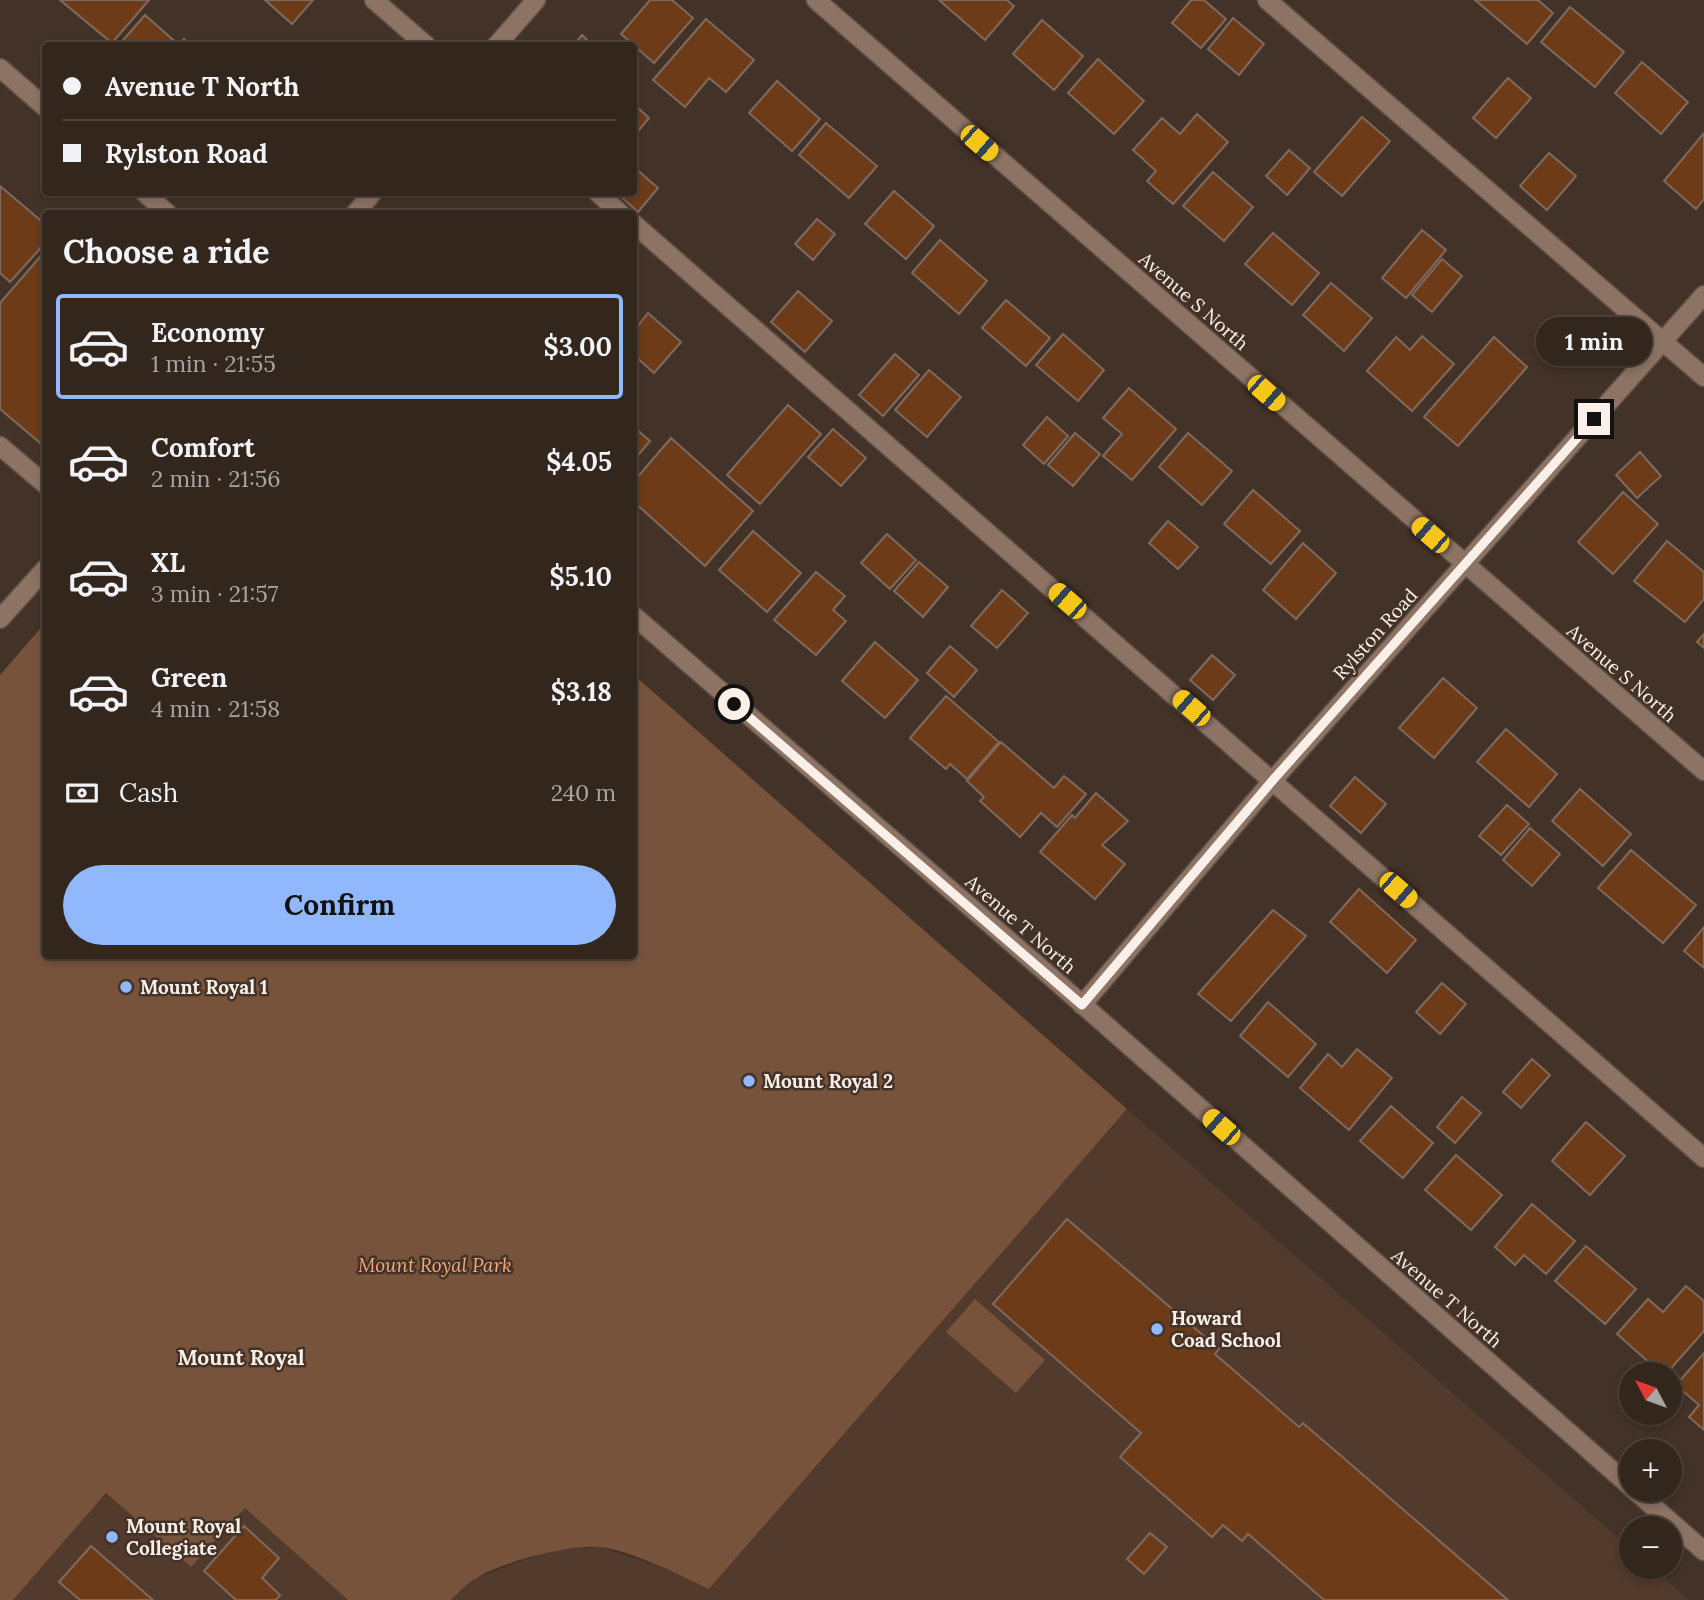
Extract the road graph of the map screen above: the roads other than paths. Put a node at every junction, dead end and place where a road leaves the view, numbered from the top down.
1 (374, 0) edge
2 (536, 0) edge
3 (816, 0) edge
4 (1267, 0) edge
5 (422, 42) edge
6 (499, 42) edge
7 (0, 68) edge
8 (42, 105) edge
9 (148, 196) edge
10 (370, 196) edge
11 (601, 196) edge
12 (164, 210) edge
13 (358, 210) edge
14 (617, 210) edge
15 (637, 227) edge
16 (1704, 295) edge
17 (1664, 341) junction
18 (1704, 377) edge
19 (0, 446) edge
20 (42, 482) edge
21 (1465, 565) junction
22 (42, 572) edge
23 (0, 619) edge
24 (637, 619) edge
25 (1704, 771) edge
26 (1273, 780) junction
27 (1082, 1005) junction
28 (1704, 1158) edge
29 (1619, 1477) edge
30 (1648, 1502) edge
31 (1704, 1551) edge

1 - 5 street
2 - 6 street
3 - 21 street, Avenue S North
4 - 17 street
7 - 8 street
9 - 12 street
10 - 13 street
11 - 14 street
15 - 26 street
16 - 17 street, Rylston Road
17 - 18 street
17 - 21 street, Rylston Road
19 - 20 street
21 - 25 street, Avenue S North
21 - 26 street, Rylston Road
22 - 23 street
24 - 27 street, Avenue T North
26 - 27 street, Rylston Road
26 - 28 street
27 - 29 street, Avenue T North
30 - 31 street, Avenue T North

